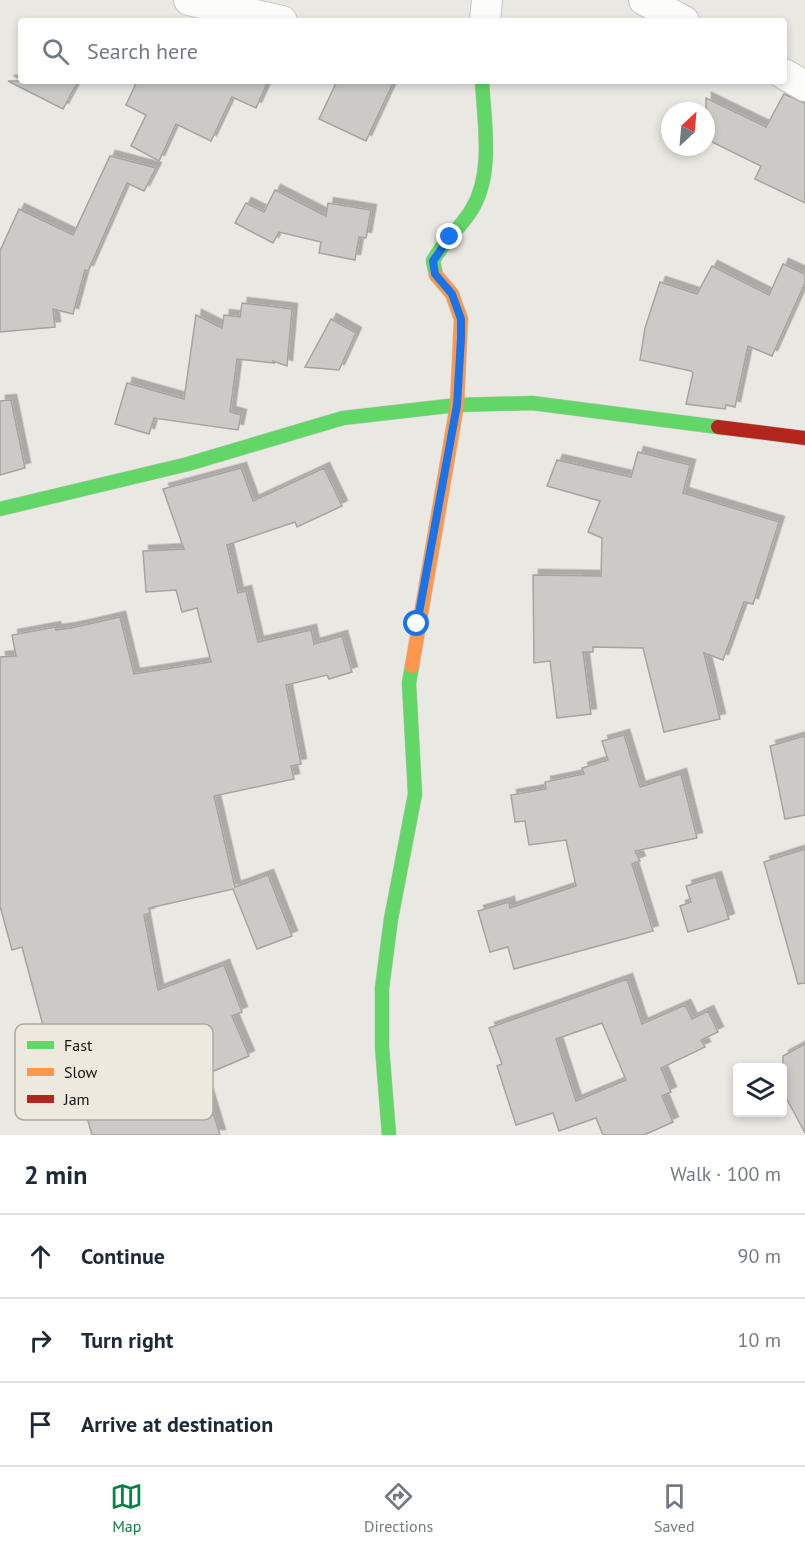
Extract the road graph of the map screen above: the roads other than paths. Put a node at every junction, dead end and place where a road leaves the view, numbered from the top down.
1 (189, 0) edge
2 (487, 0) edge
3 (644, 0) edge
4 (269, 18) edge
5 (485, 18) edge
6 (678, 18) edge
7 (787, 76) edge
8 (482, 84) edge
9 (805, 86) edge
10 (457, 405) junction
11 (805, 438) edge
12 (0, 509) edge
13 (389, 1135) edge

1 - 4 street
2 - 5 street
3 - 6 street
7 - 9 street
8 - 10 street
10 - 11 street
10 - 12 street
10 - 13 street

